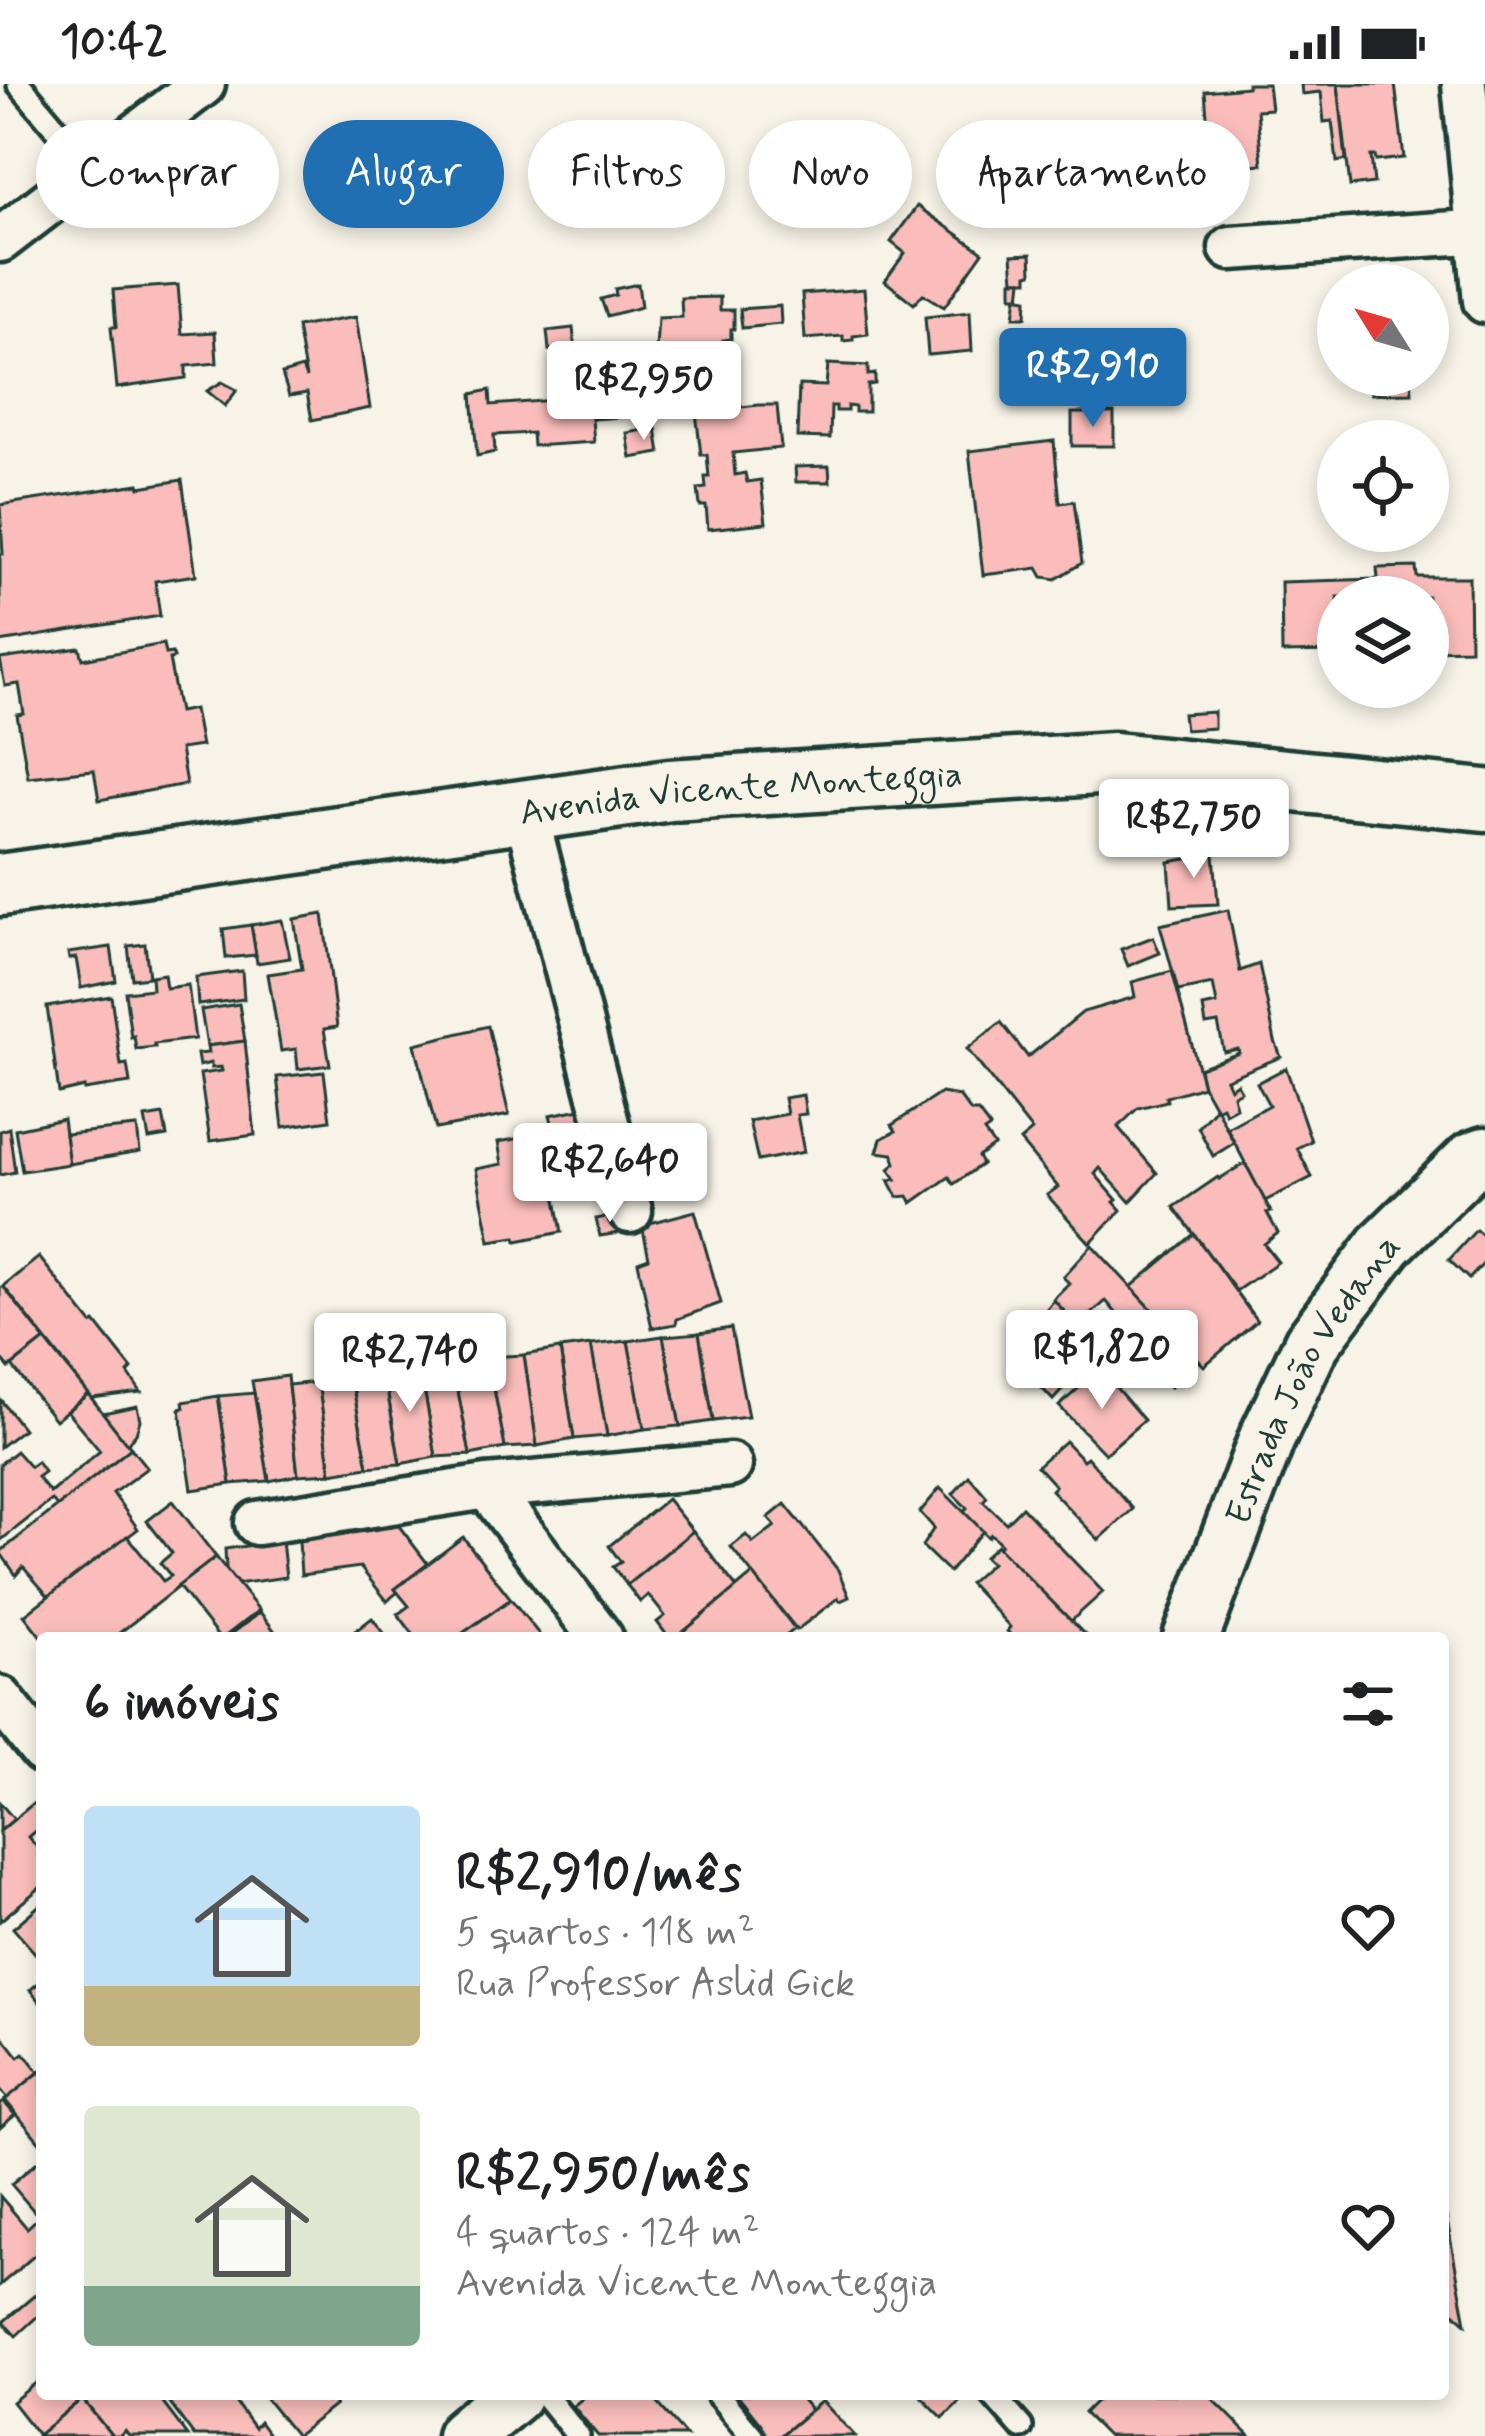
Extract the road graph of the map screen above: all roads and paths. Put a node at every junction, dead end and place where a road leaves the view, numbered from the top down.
1 (19, 84) edge
2 (203, 84) edge
3 (1464, 84) edge
4 (49, 120) edge
5 (155, 120) edge
6 (36, 212) edge
7 (1482, 230) edge
8 (0, 240) edge
9 (1232, 248) dead end
10 (1485, 301) edge
11 (1485, 800) edge
12 (525, 810) junction
13 (0, 885) edge
14 (1485, 1155) edge
15 (630, 1211) dead end
16 (730, 1465) dead end
17 (487, 1487) junction
18 (256, 1523) dead end
19 (597, 1632) edge
20 (1193, 1632) edge
21 (0, 1698) edge
22 (36, 1743) edge
23 (507, 2400) edge
24 (549, 2400) edge
25 (722, 2400) edge
26 (997, 2400) edge
27 (1021, 2427) dead end
28 (464, 2436) edge
29 (578, 2436) edge
30 (752, 2436) edge

1 - 4 lane
2 - 5 street
3 - 7 street
6 - 8 street
7 - 9 street
7 - 10 street
11 - 12 main road, Avenida Vicente Monteggia
12 - 13 main road, Avenida Vicente Monteggia
12 - 15 street
14 - 20 street, Estrada João Vedana
16 - 17 street
17 - 18 street
17 - 19 street
21 - 22 street
23 - 28 street
24 - 29 lane
25 - 30 lane
26 - 27 lane

